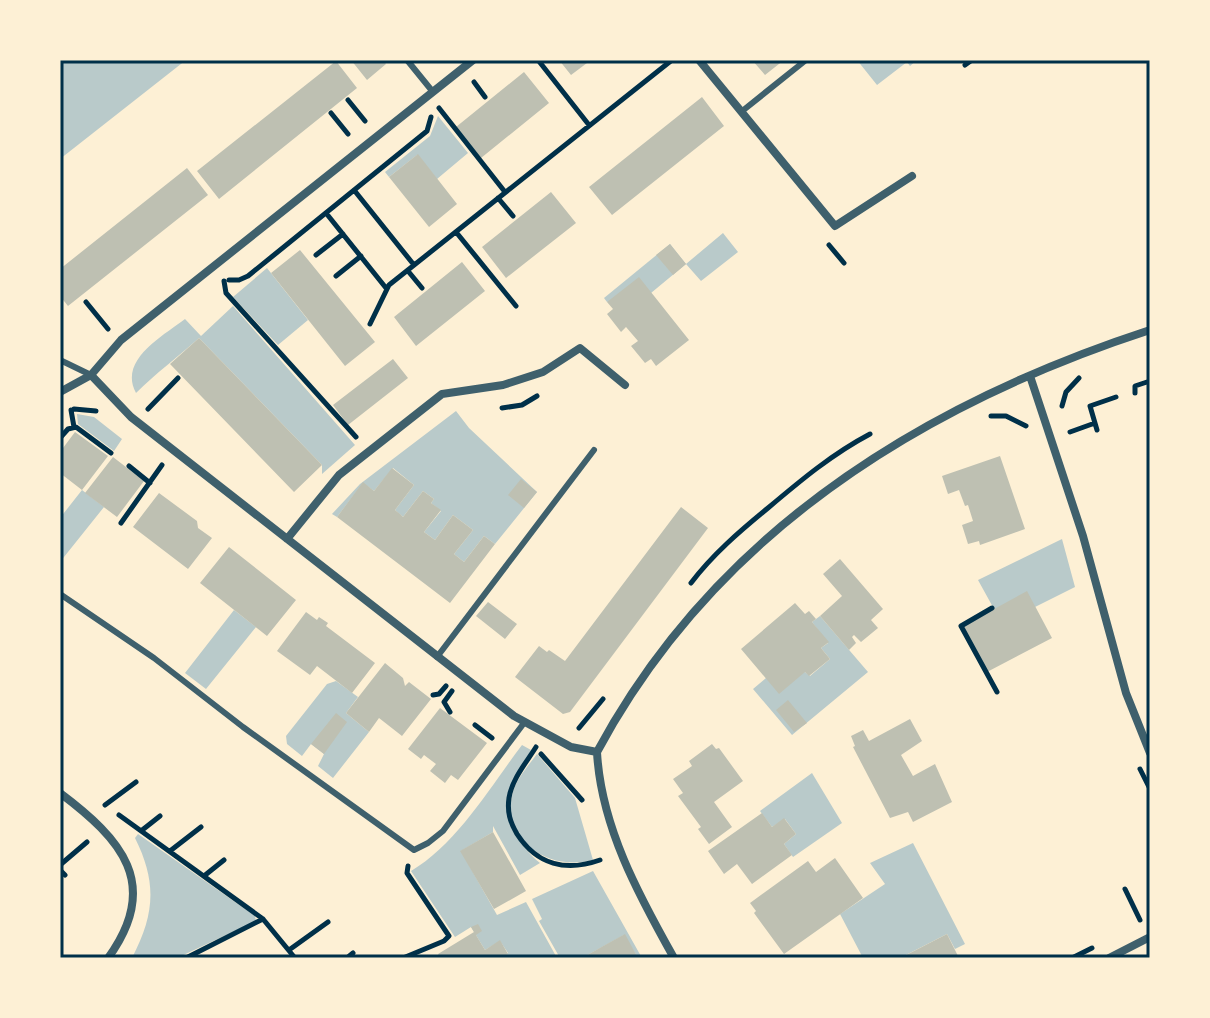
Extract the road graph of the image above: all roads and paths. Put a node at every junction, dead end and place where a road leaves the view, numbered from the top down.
1 (407, 60) edge
2 (473, 60) edge
3 (538, 60) edge
4 (672, 60) edge
5 (699, 60) edge
6 (806, 60) edge
7 (972, 60) edge
8 (965, 65) dead end
9 (481, 74) dead end
10 (433, 92) junction
11 (492, 92) dead end
12 (450, 99) dead end
13 (348, 100) dead end
14 (438, 108) junction
15 (741, 112) junction
16 (331, 113) dead end
17 (367, 123) dead end
18 (589, 125) junction
19 (350, 137) dead end
20 (912, 176) dead end
21 (354, 190) junction
22 (505, 192) junction
23 (498, 198) junction
24 (326, 213) junction
25 (513, 216) dead end
26 (456, 232) junction
27 (343, 234) junction
28 (316, 255) dead end
29 (361, 256) junction
30 (414, 265) junction
31 (407, 270) junction
32 (336, 276) dead end
33 (224, 280) junction
34 (215, 285) dead end
35 (386, 288) junction
36 (422, 288) dead end
37 (86, 302) dead end
38 (516, 306) dead end
39 (370, 324) dead end
40 (108, 329) dead end
41 (1150, 330) edge
42 (60, 360) edge
43 (1086, 374) dead end
44 (91, 375) junction
45 (1030, 376) junction
46 (178, 378) dead end
47 (1150, 381) edge
48 (625, 385) dead end
49 (547, 388) dead end
50 (60, 392) edge
51 (1135, 393) dead end
52 (1116, 397) dead end
53 (493, 408) dead end
54 (71, 410) dead end
55 (1062, 412) dead end
56 (157, 418) dead end
57 (986, 418) dead end
58 (1064, 421) dead end
59 (1095, 423) junction
60 (74, 427) junction
61 (882, 428) dead end
62 (1097, 430) dead end
63 (1030, 431) dead end
64 (60, 438) edge
65 (594, 450) dead end
66 (367, 451) junction
67 (111, 453) dead end
68 (152, 456) dead end
69 (129, 466) dead end
70 (150, 483) junction
71 (121, 523) dead end
72 (287, 539) junction
73 (689, 585) dead end
74 (60, 594) edge
75 (992, 608) dead end
76 (437, 657) junction
77 (438, 680) dead end
78 (446, 686) junction
79 (610, 689) dead end
80 (453, 690) junction
81 (997, 692) dead end
82 (433, 695) dead end
83 (461, 697) dead end
84 (450, 712) dead end
85 (524, 723) junction
86 (475, 725) dead end
87 (570, 729) dead end
88 (516, 736) junction
89 (493, 738) dead end
90 (536, 747) junction
91 (597, 752) junction
92 (1150, 753) edge
93 (1135, 757) dead end
94 (136, 782) dead end
95 (1150, 789) edge
96 (60, 793) edge
97 (95, 798) dead end
98 (105, 805) junction
99 (584, 805) dead end
100 (160, 816) dead end
101 (201, 827) dead end
102 (141, 831) junction
103 (91, 839) dead end
104 (595, 847) dead end
105 (412, 849) junction
106 (170, 851) junction
107 (224, 860) dead end
108 (600, 860) junction
109 (62, 870) edge
110 (603, 870) dead end
111 (204, 876) junction
112 (1125, 889) dead end
113 (263, 919) junction
114 (328, 922) dead end
115 (1141, 922) dead end
116 (1150, 937) edge
117 (289, 950) junction
118 (353, 953) dead end
119 (108, 958) edge
120 (186, 958) edge
121 (295, 958) edge
122 (347, 958) edge
123 (403, 958) edge
124 (674, 958) edge
125 (1109, 958) edge

1 - 10 lane
2 - 10 street
3 - 18 path
4 - 18 path
5 - 15 street
6 - 15 lane
7 - 8 path
9 - 11 path
10 - 44 street
12 - 14 path
13 - 17 path
14 - 21 path
14 - 22 path
15 - 20 street
16 - 19 path
18 - 22 path
21 - 24 path
21 - 30 path
22 - 23 path
23 - 25 path
23 - 26 path
24 - 27 path
24 - 33 path
26 - 30 path
26 - 38 path
27 - 28 path
27 - 29 path
29 - 32 path
29 - 35 path
30 - 31 path
31 - 35 path
31 - 36 path
33 - 34 path
33 - 66 path
35 - 39 path
37 - 40 path
41 - 45 street
42 - 44 lane
43 - 55 path
44 - 50 street
44 - 72 street
45 - 91 street
45 - 92 street
46 - 56 path
47 - 51 path
48 - 66 street
49 - 53 path
52 - 59 path
54 - 60 path
57 - 63 path
58 - 59 path
59 - 62 path
60 - 64 path
60 - 67 path
61 - 73 path
65 - 76 lane
66 - 72 street
68 - 70 path
69 - 70 path
70 - 71 path
72 - 76 street
74 - 105 lane
75 - 81 path
76 - 85 street
77 - 78 path
78 - 80 path
78 - 82 path
79 - 87 path
80 - 83 path
80 - 84 path
85 - 88 lane
85 - 91 street
86 - 89 path
88 - 90 path
88 - 105 lane
90 - 99 path
90 - 108 path
91 - 124 street
93 - 95 path
94 - 98 path
96 - 119 street
97 - 98 path
98 - 102 path
100 - 102 path
101 - 106 path
102 - 106 path
103 - 109 path
104 - 108 path
105 - 123 path
106 - 111 path
107 - 111 path
108 - 110 path
111 - 113 path
112 - 115 path
113 - 117 path
113 - 120 path
114 - 117 path
116 - 125 street
117 - 121 path
118 - 122 path

